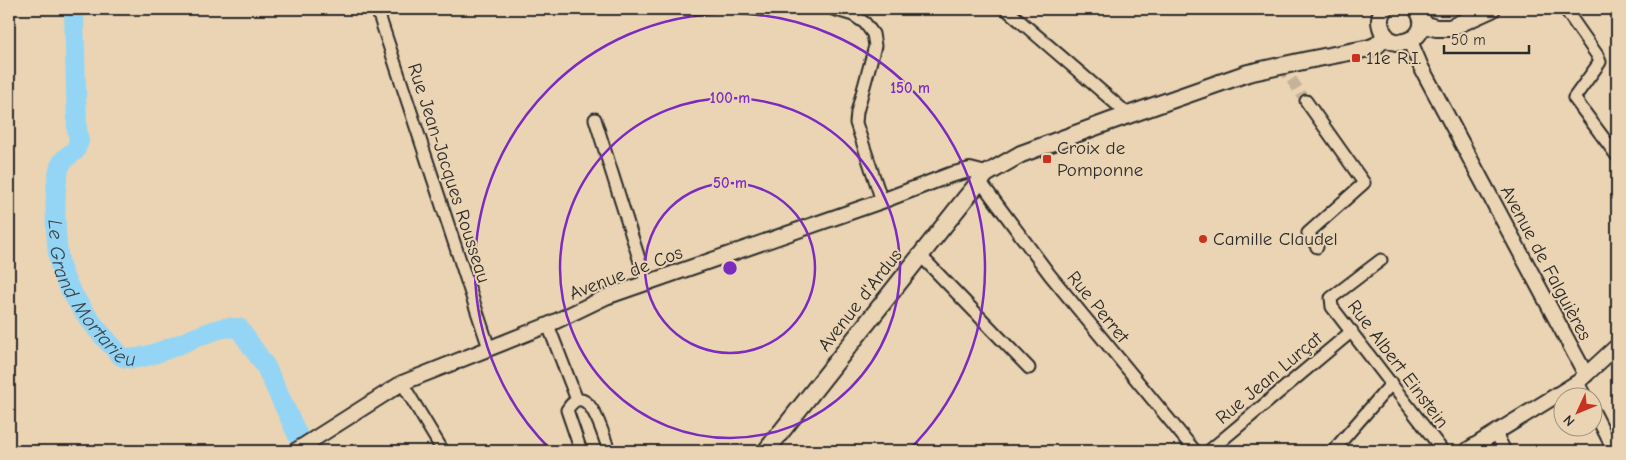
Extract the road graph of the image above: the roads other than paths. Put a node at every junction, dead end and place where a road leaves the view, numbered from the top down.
1 (376, 9) edge
2 (833, 9) edge
3 (1006, 9) edge
4 (1384, 9) edge
5 (1492, 9) edge
6 (1565, 9) edge
7 (1420, 17) edge
8 (1386, 36) junction
9 (1410, 41) junction
10 (1306, 101) tunnel mouth
11 (1129, 115) junction
12 (595, 119) dead end
13 (1617, 156) edge
14 (983, 178) junction
15 (882, 201) junction
16 (1318, 247) dead end
17 (921, 256) junction
18 (1381, 260) dead end
19 (647, 284) junction
20 (548, 325) junction
21 (1352, 332) junction
22 (1617, 346) edge
23 (489, 348) junction
24 (1029, 368) dead end
25 (1582, 378) junction
26 (402, 382) junction
27 (1392, 384) junction
28 (1584, 388) edge
29 (577, 400) junction
30 (1604, 432) edge
31 (1496, 433) junction
32 (296, 451) edge
33 (443, 451) edge
34 (581, 451) edge
35 (609, 451) edge
36 (766, 451) edge
37 (1195, 451) edge
38 (1209, 451) edge
39 (1332, 451) edge
40 (1443, 451) edge
41 (1466, 451) edge
42 (1506, 451) edge
43 (1614, 451) edge

1 - 23 street, Rue Jean-Jacques Rousseau
2 - 15 street
3 - 11 street
4 - 8 main road
5 - 7 main road
6 - 13 street
7 - 9 main road
8 - 9 main road
8 - 11 main road
9 - 25 street, Avenue de Falguières
10 - 16 street
11 - 14 main road
12 - 19 street
14 - 15 street, Avenue de Cos
14 - 17 main road, Avenue d'Ardus
14 - 37 street, Rue Perret
15 - 19 street, Avenue de Cos
17 - 24 street
17 - 36 main road, Avenue d'Ardus
18 - 21 street, Rue Albert Einstein
19 - 20 street, Avenue de Cos
20 - 23 street, Avenue de Cos
20 - 29 street
21 - 27 street, Rue Albert Einstein
21 - 38 street, Rue Jean Lurçat
22 - 25 street
23 - 26 street, Avenue de Cos
25 - 28 street
25 - 31 street
26 - 32 street, Avenue de Cos
26 - 33 street
27 - 39 street
27 - 40 street, Rue Albert Einstein
29 - 34 street
29 - 35 street
30 - 43 street
31 - 41 street
31 - 42 street

